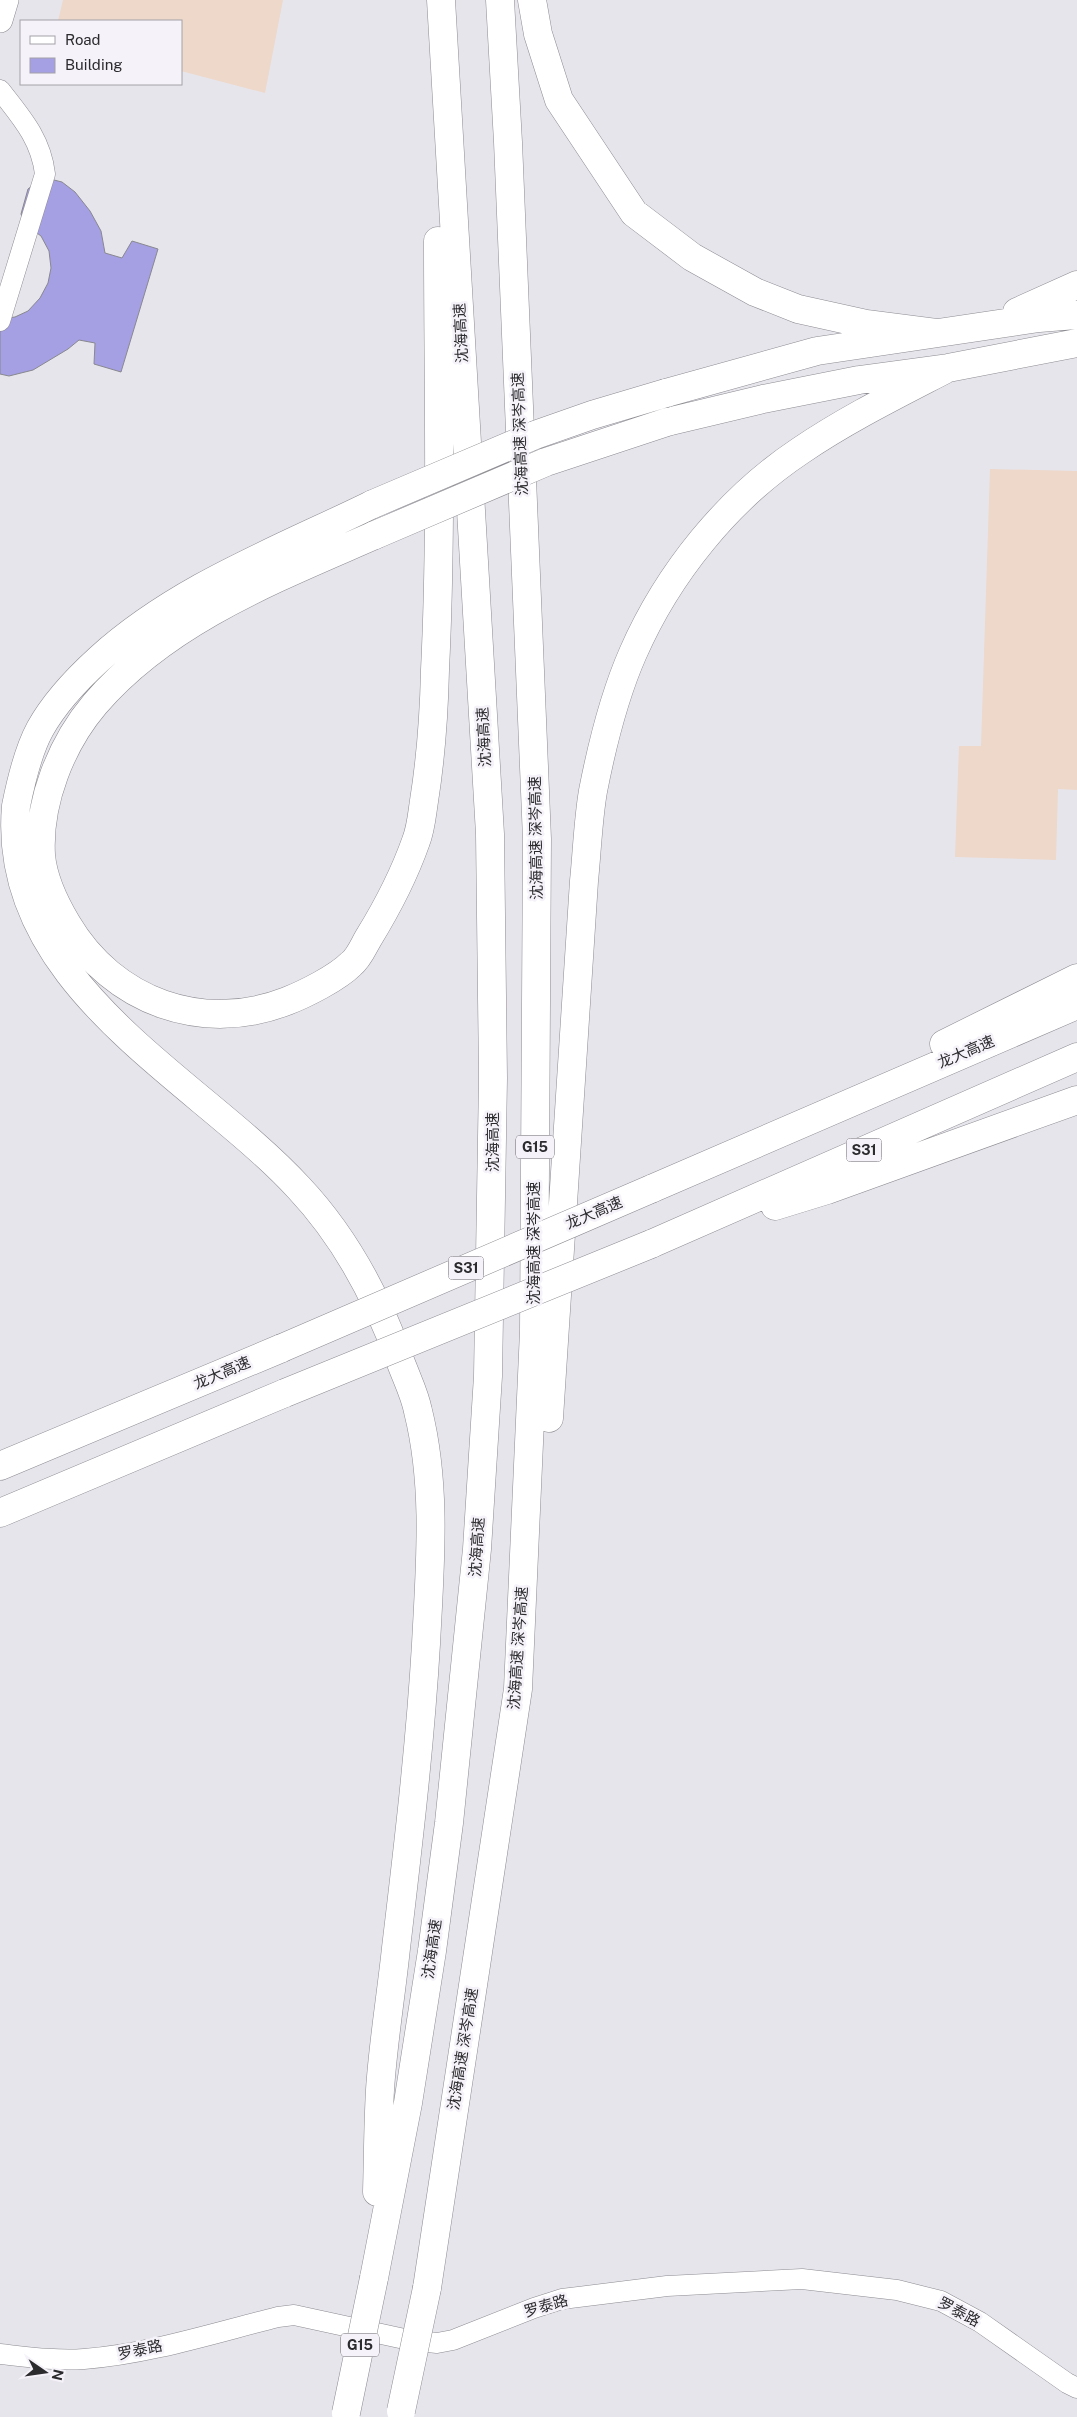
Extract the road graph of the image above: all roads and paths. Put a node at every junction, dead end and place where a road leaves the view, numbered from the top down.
1 (6, 0) edge
2 (440, 0) edge
3 (500, 0) edge
4 (532, 0) edge
5 (0, 20) edge
6 (0, 90) edge
7 (1077, 285) edge
8 (1077, 315) edge
9 (0, 320) edge
10 (980, 326) junction
11 (936, 333) junction
12 (1077, 343) edge
13 (1077, 357) edge
14 (1001, 358) junction
15 (948, 368) junction
16 (1077, 978) edge
17 (1077, 1005) edge
18 (1077, 1057) edge
19 (1077, 1100) edge
20 (780, 1132) junction
21 (651, 1244) junction
22 (0, 1466) edge
23 (0, 1513) edge
24 (518, 1689) junction
25 (374, 2278) junction
26 (0, 2354) edge
27 (1077, 2388) edge
28 (400, 2414) edge
29 (346, 2415) edge

1 - 5 main road
2 - 15 highway, bridge
2 - 25 highway, 沈海高速 / G15
3 - 24 highway, 沈海高速 深岑高速 / G15
4 - 11 highway
6 - 9 street
7 - 10 highway
8 - 10 highway
10 - 11 highway
11 - 25 highway, bridge
12 - 14 highway
13 - 14 highway
14 - 15 highway
15 - 24 highway
16 - 20 highway
17 - 20 highway, 龙大高速 / S31
18 - 21 highway, S31
19 - 21 highway
20 - 22 highway, 龙大高速 / S31, bridge
21 - 23 highway, S31, bridge
24 - 28 highway, 沈海高速 深岑高速 / G15, bridge
25 - 29 highway, G15, bridge
26 - 27 street, 罗泰路

